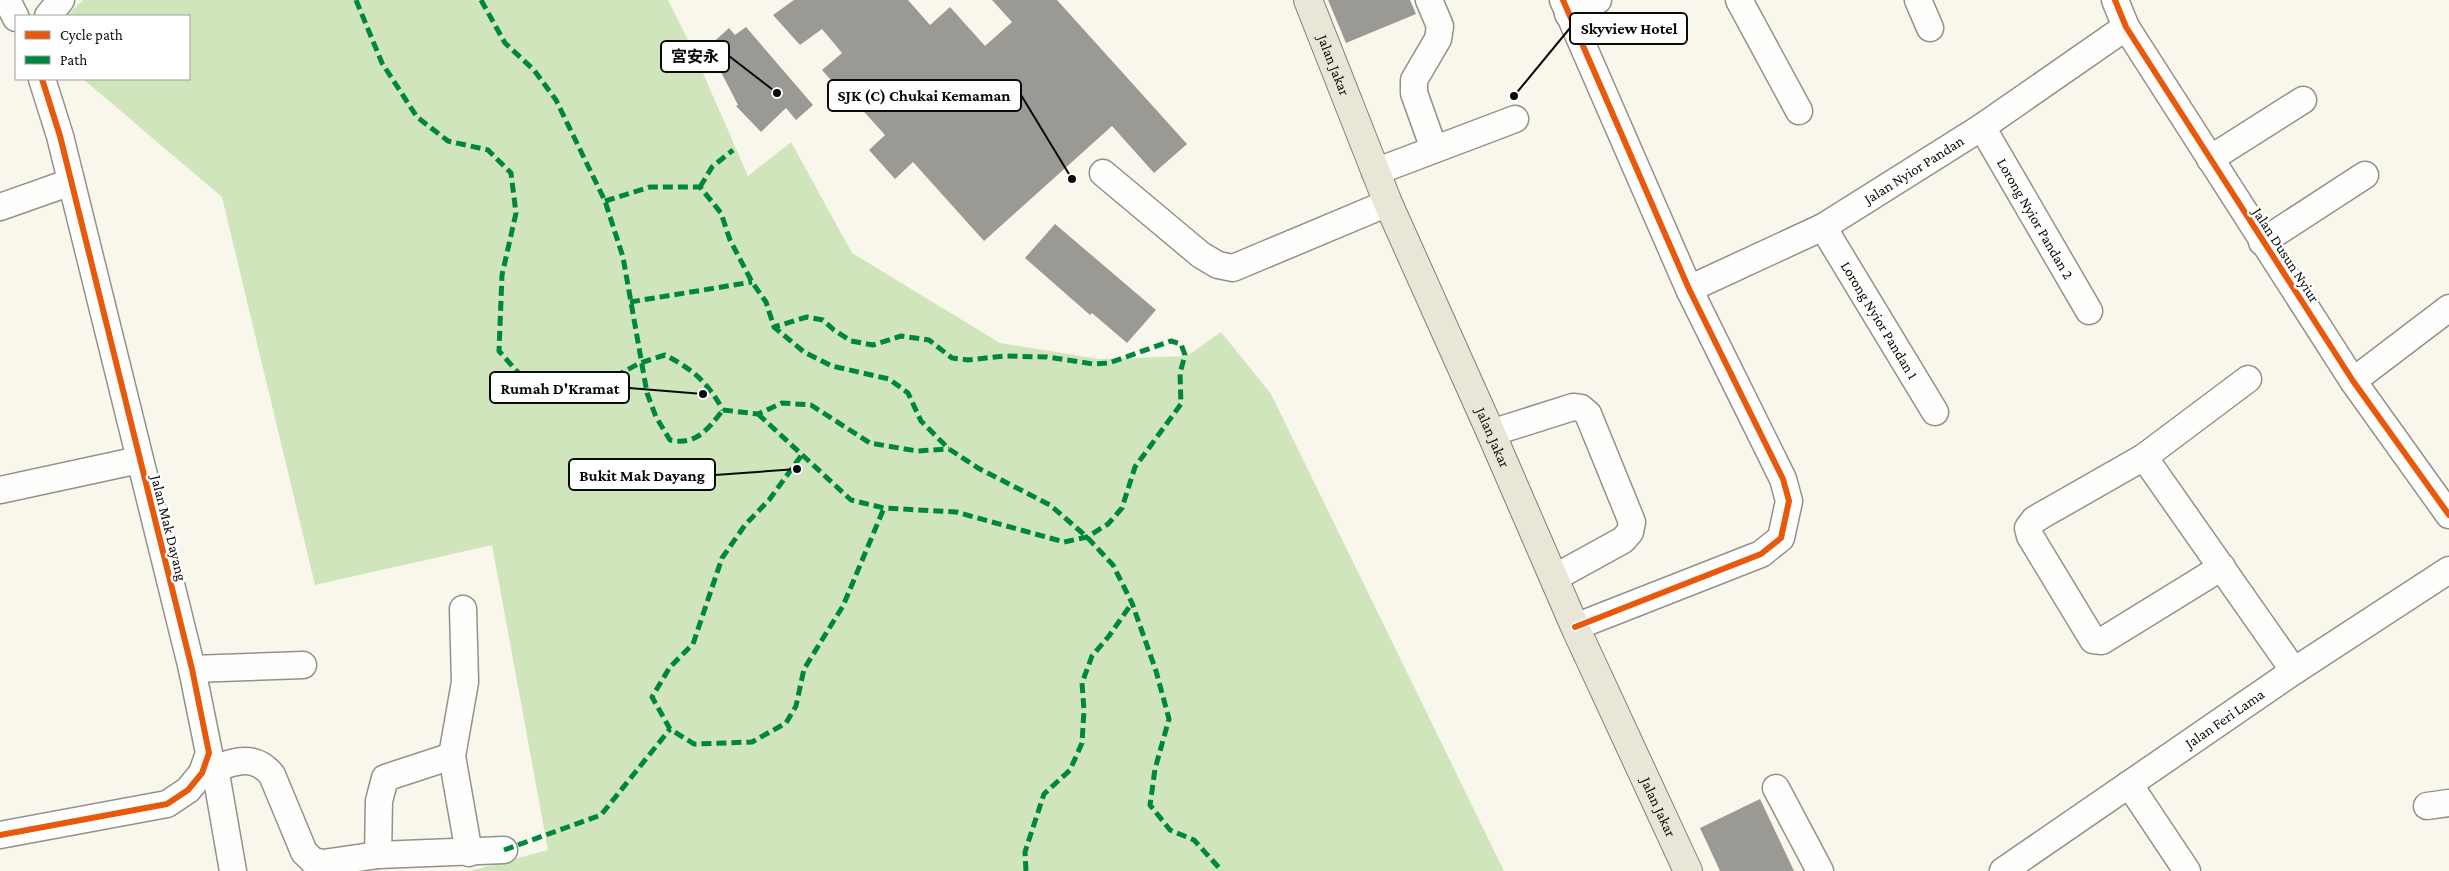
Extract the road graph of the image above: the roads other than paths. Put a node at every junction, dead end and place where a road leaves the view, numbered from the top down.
1 (6, 0) edge
2 (61, 0) edge
3 (1308, 0) edge
4 (1429, 0) edge
5 (1598, 0) edge
6 (1739, 0) edge
7 (1918, 0) edge
8 (2115, 0) edge
9 (1566, 7) edge
10 (49, 15) edge
11 (15, 16) edge
12 (2126, 27) junction
13 (1930, 28) dead end
14 (42, 80) edge
15 (2303, 100) dead end
16 (1798, 112) dead end
17 (1515, 118) dead end
18 (1982, 127) junction
19 (1434, 149) junction
20 (2210, 159) junction
21 (1375, 172) junction
22 (1103, 173) dead end
23 (2365, 175) dead end
24 (71, 182) junction
25 (1388, 203) junction
26 (0, 207) edge
27 (1823, 227) junction
28 (2262, 242) junction
29 (1688, 289) junction
30 (2449, 308) edge
31 (2089, 311) dead end
32 (2248, 379) dead end
33 (2353, 381) junction
34 (1935, 412) dead end
35 (1491, 432) junction
36 (2144, 457) junction
37 (139, 460) junction
38 (0, 490) edge
39 (2449, 515) edge
40 (2222, 567) junction
41 (2449, 570) edge
42 (1554, 578) junction
43 (463, 609) dead end
44 (1575, 627) junction
45 (303, 665) dead end
46 (192, 669) junction
47 (2294, 670) junction
48 (452, 756) junction
49 (209, 771) junction
50 (2129, 784) junction
51 (1776, 788) dead end
52 (0, 835) edge
53 (504, 850) dead end
54 (468, 853) junction
55 (378, 855) junction
56 (233, 871) edge
57 (1688, 871) edge
58 (1820, 871) edge
59 (2002, 871) edge
60 (2187, 871) edge

1 - 11 street
2 - 10 street
3 - 21 main road, Jalan Jakar
4 - 19 street
5 - 9 street
6 - 16 street
7 - 13 street
8 - 12 street, Jalan Dusun Nyiur
9 - 29 street
12 - 18 street, Jalan Nyior Pandan
12 - 20 street, Jalan Dusun Nyiur
14 - 24 street, Jalan Mak Dayang
15 - 20 street
17 - 19 street
18 - 27 street, Jalan Nyior Pandan
18 - 31 street, Lorong Nyior Pandan 2
19 - 21 street
20 - 28 street, Jalan Dusun Nyiur
21 - 25 main road, Jalan Jakar
22 - 25 street
23 - 28 street
24 - 26 street
24 - 37 street, Jalan Mak Dayang
25 - 35 main road, Jalan Jakar
27 - 29 street, Jalan Nyior Pandan
27 - 34 street, Lorong Nyior Pandan 1
28 - 33 street, Jalan Dusun Nyiur
29 - 44 street
30 - 33 street
32 - 36 street
33 - 39 street, Jalan Dusun Nyiur
35 - 42 main road, Jalan Jakar
35 - 42 street
36 - 40 street
36 - 40 street
37 - 38 street
37 - 46 street, Jalan Mak Dayang
40 - 47 street
41 - 47 street, Jalan Feri Lama
42 - 44 main road, Jalan Jakar
43 - 48 street
44 - 57 main road, Jalan Jakar
45 - 46 street
46 - 49 street, Jalan Mak Dayang
47 - 50 street, Jalan Feri Lama
48 - 54 street
48 - 55 street
49 - 52 street, Jalan Mak Dayang
49 - 55 street
49 - 56 street
50 - 59 street, Jalan Feri Lama
50 - 60 street
51 - 58 street
53 - 54 street
54 - 55 street

